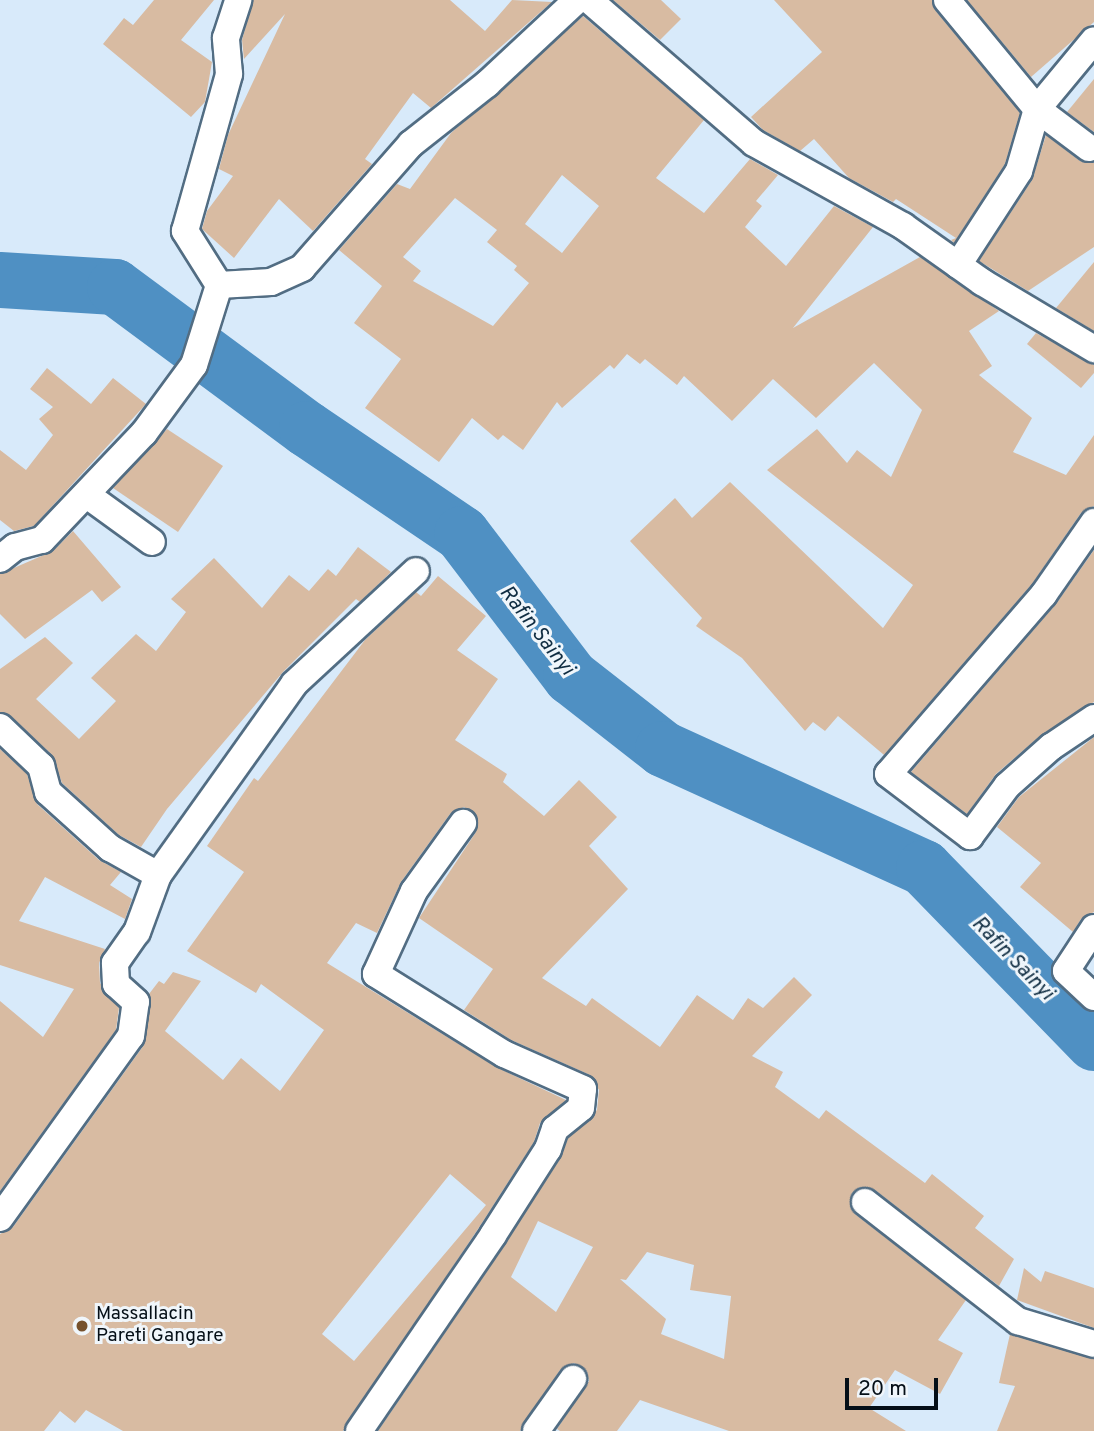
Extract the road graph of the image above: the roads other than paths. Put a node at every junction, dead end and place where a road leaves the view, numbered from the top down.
1 (238, 0) edge
2 (577, 0) edge
3 (589, 0) edge
4 (947, 0) edge
5 (1094, 40) edge
6 (1037, 109) junction
7 (1089, 148) dead end
8 (958, 265) junction
9 (219, 285) junction
10 (1094, 349) edge
11 (87, 495) junction
12 (1094, 522) edge
13 (152, 542) dead end
14 (5, 547) edge
15 (416, 571) dead end
16 (1094, 718) edge
17 (0, 727) edge
18 (463, 823) dead end
19 (158, 875) junction
20 (1094, 928) edge
21 (1094, 997) edge
22 (864, 1202) dead end
23 (0, 1218) edge
24 (1094, 1344) edge
25 (573, 1379) dead end
26 (359, 1431) edge
27 (536, 1431) edge

1 - 9 street
2 - 9 street
3 - 8 street
4 - 6 street
5 - 6 street
6 - 7 street
6 - 8 street
8 - 10 street
9 - 11 street
11 - 13 street
11 - 14 street
12 - 16 street
15 - 19 street
17 - 19 street
18 - 26 street
19 - 23 street
20 - 21 street
22 - 24 street
25 - 27 street

